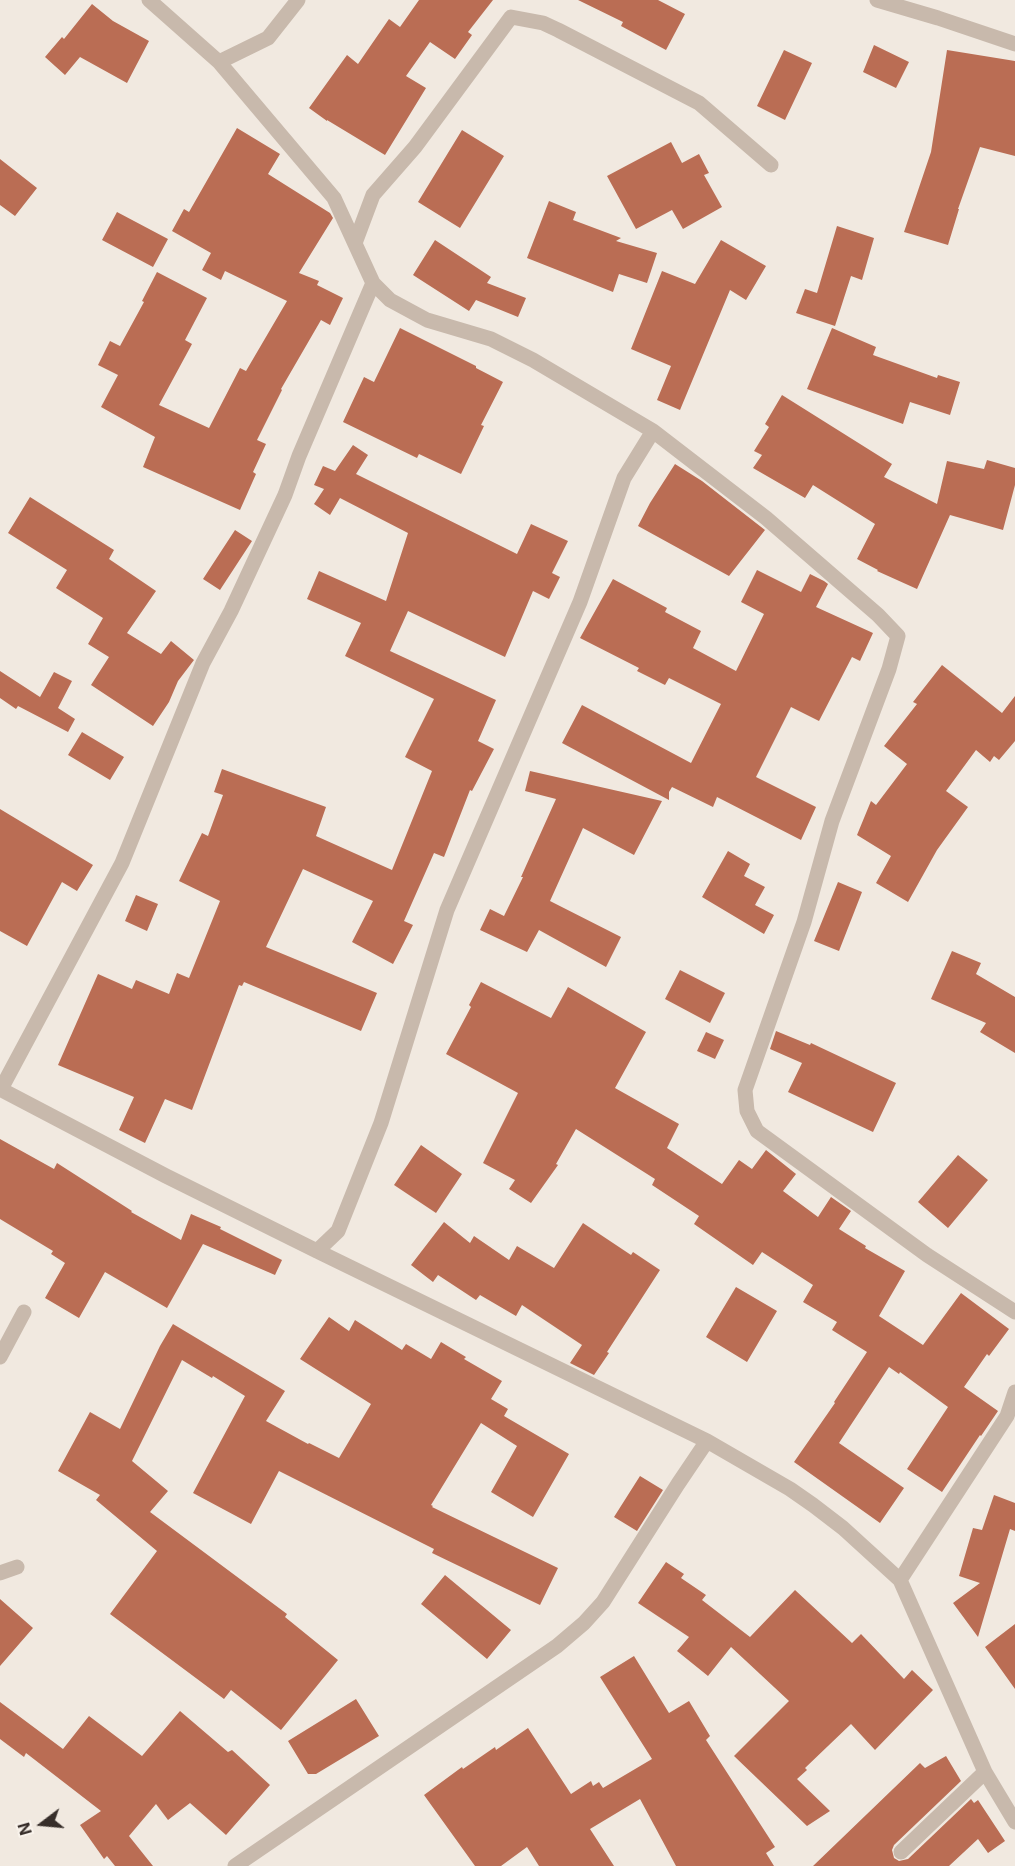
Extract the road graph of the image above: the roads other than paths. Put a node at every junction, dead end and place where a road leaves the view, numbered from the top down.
1 (149, 0) edge
2 (298, 0) edge
3 (877, 0) edge
4 (1015, 44) edge
5 (219, 62) junction
6 (771, 165) dead end
7 (355, 243) junction
8 (373, 283) junction
9 (653, 431) junction
10 (0, 1089) edge
11 (317, 1251) junction
12 (24, 1312) dead end
13 (1015, 1312) edge
14 (0, 1357) edge
15 (1015, 1392) edge
16 (707, 1441) junction
17 (16, 1567) dead end
18 (0, 1573) edge
19 (900, 1580) junction
20 (985, 1772) junction
21 (1015, 1822) edge
22 (901, 1852) dead end
23 (235, 1866) edge

1 - 5 street
2 - 5 street
3 - 4 street
5 - 7 street
6 - 7 street
7 - 8 street
8 - 9 street
8 - 10 street
9 - 11 street
9 - 13 street
10 - 11 street
11 - 16 street
12 - 14 street
15 - 19 street
16 - 19 street
16 - 23 street
17 - 18 street
19 - 20 street
20 - 21 street
20 - 22 street

